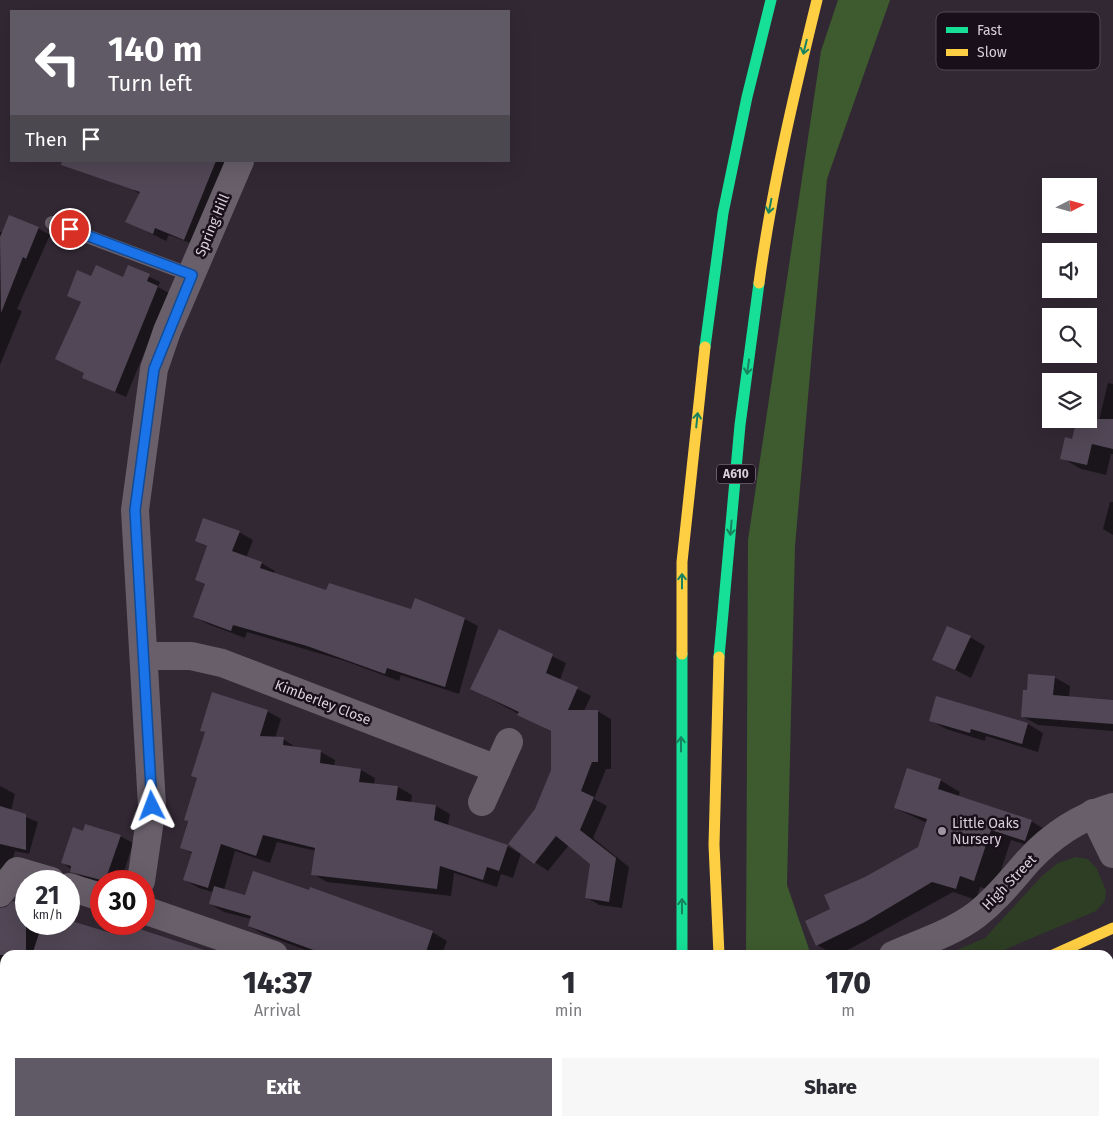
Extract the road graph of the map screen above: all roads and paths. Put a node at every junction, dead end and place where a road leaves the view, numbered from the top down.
1 (771, 0) edge
2 (817, 0) edge
3 (240, 162) edge
4 (52, 223) dead end
5 (192, 275) junction
6 (144, 656) junction
7 (509, 742) dead end
8 (497, 769) junction
9 (482, 802) dead end
10 (1103, 810) edge
11 (1113, 854) edge
12 (143, 870) edge
13 (15, 874) edge
14 (0, 894) edge
15 (155, 914) edge
16 (1113, 928) edge
17 (260, 950) edge
18 (682, 950) edge
19 (719, 950) edge
20 (904, 950) edge
21 (1064, 950) edge

18 -> 1 main road
2 -> 19 main road, A610
3 - 5 street, Spring Hill
4 - 5 lane
5 - 6 street, Spring Hill
6 - 8 street, Kimberley Close
6 - 12 street, Spring Hill
7 - 8 street
8 - 9 street
10 - 11 street, High Street
10 - 20 street, High Street
13 - 14 street
15 - 17 street
16 - 21 main road

